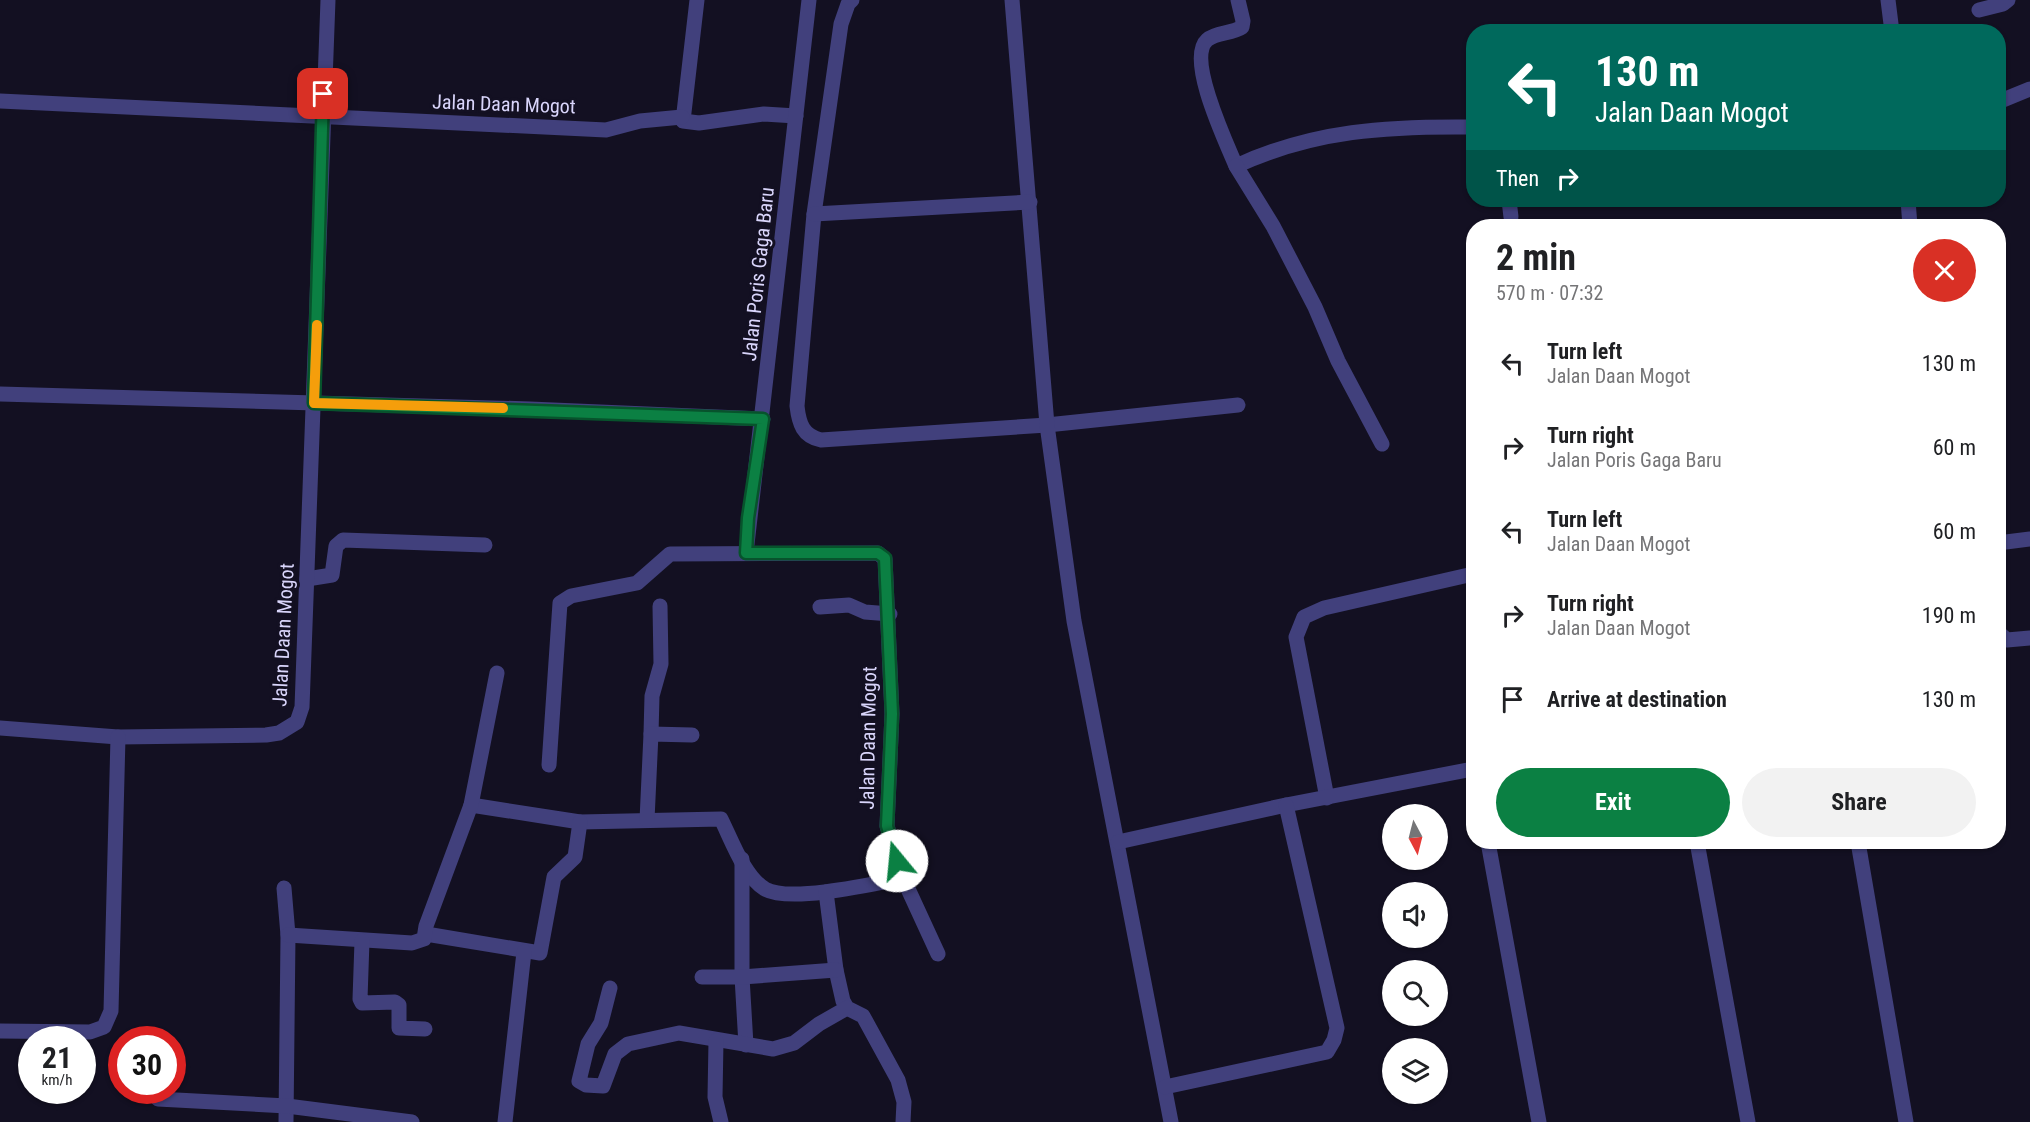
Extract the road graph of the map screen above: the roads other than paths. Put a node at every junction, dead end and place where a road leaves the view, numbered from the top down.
1 (328, 0) edge
2 (696, 0) edge
3 (809, 0) edge
4 (852, 0) edge
5 (1012, 0) edge
6 (1238, 0) edge
7 (1887, 0) edge
8 (2008, 0) edge
9 (1979, 10) dead end
10 (1891, 24) edge
11 (2030, 89) edge
12 (2006, 99) edge
13 (0, 102) edge
14 (796, 116) junction
15 (322, 117) junction
16 (682, 117) junction
17 (1466, 127) edge
18 (1236, 166) junction
19 (1030, 202) junction
20 (1510, 207) edge
21 (814, 214) junction
22 (1511, 217) dead end
23 (0, 394) edge
24 (314, 403) junction
25 (1238, 405) dead end
26 (763, 419) junction
27 (1047, 425) junction
28 (1382, 444) dead end
29 (2030, 539) edge
30 (2006, 542) edge
31 (485, 545) dead end
32 (746, 553) junction
33 (1466, 576) edge
34 (307, 579) junction
35 (660, 606) dead end
36 (820, 607) dead end
37 (890, 614) junction
38 (2030, 638) edge
39 (2006, 639) edge
40 (497, 673) dead end
41 (0, 728) edge
42 (651, 734) junction
43 (692, 735) dead end
44 (118, 737) junction
45 (549, 765) dead end
46 (1466, 770) edge
47 (1327, 798) junction
48 (471, 805) junction
49 (1286, 805) junction
50 (647, 820) junction
51 (580, 822) junction
52 (1118, 842) junction
53 (1489, 849) edge
54 (1698, 849) edge
55 (1859, 849) edge
56 (742, 858) junction
57 (903, 878) junction
58 (284, 888) dead end
59 (826, 892) junction
60 (426, 934) junction
61 (288, 935) junction
62 (362, 941) junction
63 (524, 952) junction
64 (938, 954) dead end
65 (836, 970) junction
66 (702, 977) dead end
67 (742, 977) junction
68 (610, 988) dead end
69 (847, 1008) junction
70 (425, 1029) dead end
71 (0, 1031) edge
72 (716, 1041) junction
73 (746, 1045) junction
74 (1165, 1087) junction
75 (186, 1101) edge
76 (287, 1106) junction
77 (286, 1122) edge
78 (412, 1122) edge
79 (505, 1122) edge
80 (720, 1122) edge
81 (903, 1122) edge
82 (1171, 1122) edge
83 (1539, 1122) edge
84 (1748, 1122) edge
85 (1906, 1122) edge

1 - 15 street, Jalan Daan Mogot
2 - 16 street
3 - 14 street, Jalan Poris Gaga Baru
4 - 21 street
5 - 19 street
6 - 18 street
7 - 10 street
8 - 9 street
11 - 12 street
13 - 15 street, Jalan Daan Mogot
14 - 16 street, Jalan Daan Mogot
14 - 26 street, Jalan Poris Gaga Baru
15 - 16 street, Jalan Daan Mogot
15 - 24 street, Jalan Daan Mogot
17 - 18 street
18 - 28 street
19 - 21 street
19 - 27 street
20 - 22 street
21 - 27 street
23 - 24 street
24 - 26 street
24 - 34 street, Jalan Daan Mogot
25 - 27 street
26 - 32 street, Jalan Poris Gaga Baru
27 - 52 street
29 - 30 street
31 - 34 street
32 - 37 street, Jalan Daan Mogot
32 - 45 street, Jalan Daan Mogot
33 - 47 street
34 - 44 street, Jalan Daan Mogot
35 - 42 street
36 - 37 street
37 - 57 street, Jalan Daan Mogot
38 - 39 street
40 - 48 street
41 - 44 street, Jalan Daan Mogot
42 - 43 street
42 - 50 street
44 - 71 street
46 - 47 street
47 - 49 street
48 - 51 street
48 - 60 street
49 - 52 street
49 - 74 street
50 - 51 street
50 - 56 street
51 - 63 street
52 - 74 street
53 - 83 street
54 - 84 street
55 - 85 street
56 - 59 street
56 - 67 street
57 - 59 street
57 - 64 street, Jalan Daan Mogot
58 - 61 street
59 - 65 street
60 - 62 street
60 - 63 street
61 - 62 street
61 - 76 street
62 - 70 street
63 - 79 street
65 - 67 street
65 - 69 street
66 - 67 street
67 - 73 street
68 - 72 street
69 - 73 street
69 - 81 street
72 - 73 street
72 - 80 street
74 - 82 street
75 - 76 street
76 - 77 street
76 - 78 street

